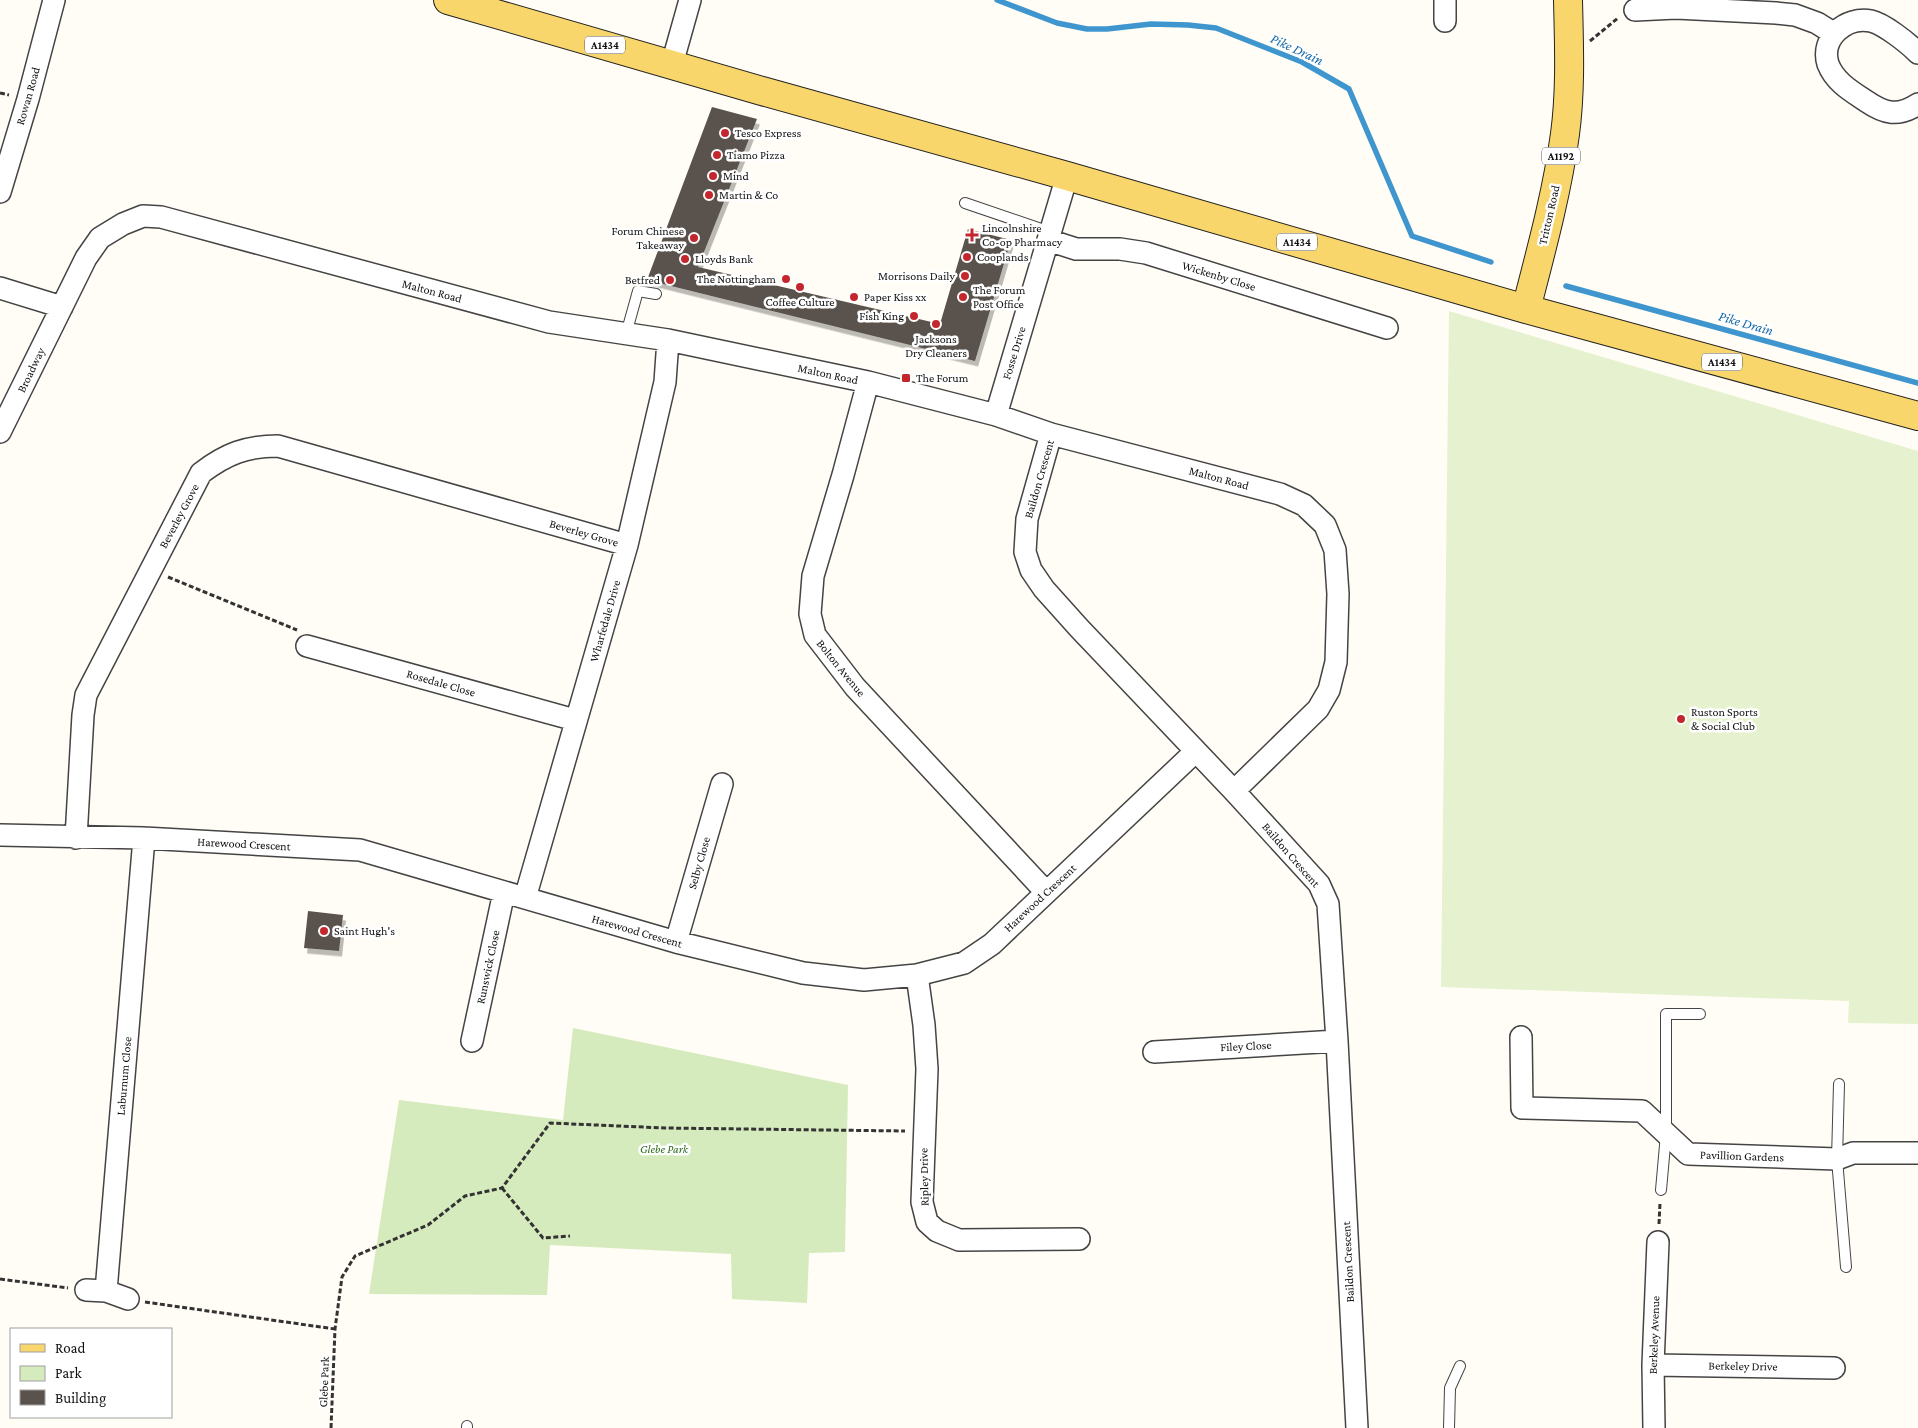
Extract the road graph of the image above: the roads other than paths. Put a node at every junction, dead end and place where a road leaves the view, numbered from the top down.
1 (54, 0) edge
2 (448, 0) edge
3 (690, 0) edge
4 (1568, 0) edge
5 (1676, 4) edge
6 (1635, 10) road end
7 (1833, 33) junction
8 (1918, 52) edge
9 (672, 64) junction
10 (1918, 104) edge
11 (1067, 176) junction
12 (0, 192) edge
13 (965, 203) dead end
14 (1049, 236) junction
15 (0, 288) edge
16 (656, 294) dead end
17 (62, 307) junction
18 (1526, 309) junction
19 (1387, 328) dead end
20 (626, 334) junction
21 (668, 340) junction
22 (868, 382) junction
23 (996, 415) junction
24 (1918, 416) edge
25 (0, 432) edge
26 (1051, 434) junction
27 (627, 545) junction
28 (307, 646) road end
29 (576, 720) junction
30 (1196, 751) junction
31 (722, 784) dead end
32 (1234, 791) junction
33 (0, 836) edge
34 (76, 838) junction
35 (144, 838) junction
36 (504, 892) junction
37 (1046, 892) junction
38 (525, 898) junction
39 (676, 942) junction
40 (917, 975) junction
41 (1700, 1014) dead end
42 (1521, 1037) dead end
43 (472, 1041) dead end
44 (1337, 1041) junction
45 (1154, 1052) dead end
46 (1839, 1084) dead end
47 (1666, 1134) junction
48 (1918, 1153) edge
49 (1837, 1159) junction
50 (1661, 1190) road end
51 (1079, 1239) dead end
52 (1658, 1242) road end
53 (1846, 1267) dead end
54 (128, 1299) road end
55 (1653, 1365) junction
56 (1460, 1366) dead end
57 (1834, 1368) dead end
58 (1357, 1428) edge
59 (1449, 1428) edge
60 (1654, 1428) edge

1 - 12 street, Rowan Road
2 - 9 main road, A1434
3 - 9 street
4 - 18 main road, Tritton Road / A1192
5 - 6 street
5 - 7 street
7 - 8 street
7 - 10 street
9 - 11 main road, A1434
11 - 14 street, Fosse Drive
11 - 18 main road, A1434
13 - 14 lane
14 - 19 street, Wickenby Close
14 - 23 street, Fosse Drive
15 - 17 street
16 - 20 lane
17 - 20 street, Malton Road
17 - 25 street, Broadway
18 - 24 main road, A1434
20 - 21 street, Malton Road
21 - 22 street, Malton Road
21 - 27 street, Wharfedale Drive
22 - 23 street, Malton Road
22 - 37 street, Bolton Avenue
23 - 26 street, Malton Road
26 - 30 street, Baildon Crescent
26 - 32 street, Malton Road
27 - 29 street, Wharfedale Drive
27 - 34 street, Beverley Grove
28 - 29 street, Rosedale Close
29 - 38 street, Wharfedale Drive
30 - 32 street, Baildon Crescent
30 - 37 street, Harewood Crescent
31 - 39 street, Selby Close
32 - 44 street, Baildon Crescent
33 - 34 street, Harewood Crescent
34 - 35 street, Harewood Crescent
35 - 36 street, Harewood Crescent
35 - 54 street, Laburnum Close
36 - 38 street, Harewood Crescent
36 - 43 street, Runswick Close
37 - 40 street, Harewood Crescent
38 - 39 street, Harewood Crescent
39 - 40 street, Harewood Crescent
40 - 51 street, Ripley Drive
41 - 47 lane
42 - 47 street, Pavillion Gardens
44 - 45 street, Filey Close
44 - 58 street, Baildon Crescent
46 - 49 lane
47 - 49 street, Pavillion Gardens
47 - 50 lane
48 - 49 street, Pavillion Gardens
49 - 53 lane
52 - 55 street, Berkeley Avenue
55 - 57 street, Berkeley Drive
55 - 60 street, Berkeley Avenue
56 - 59 lane

